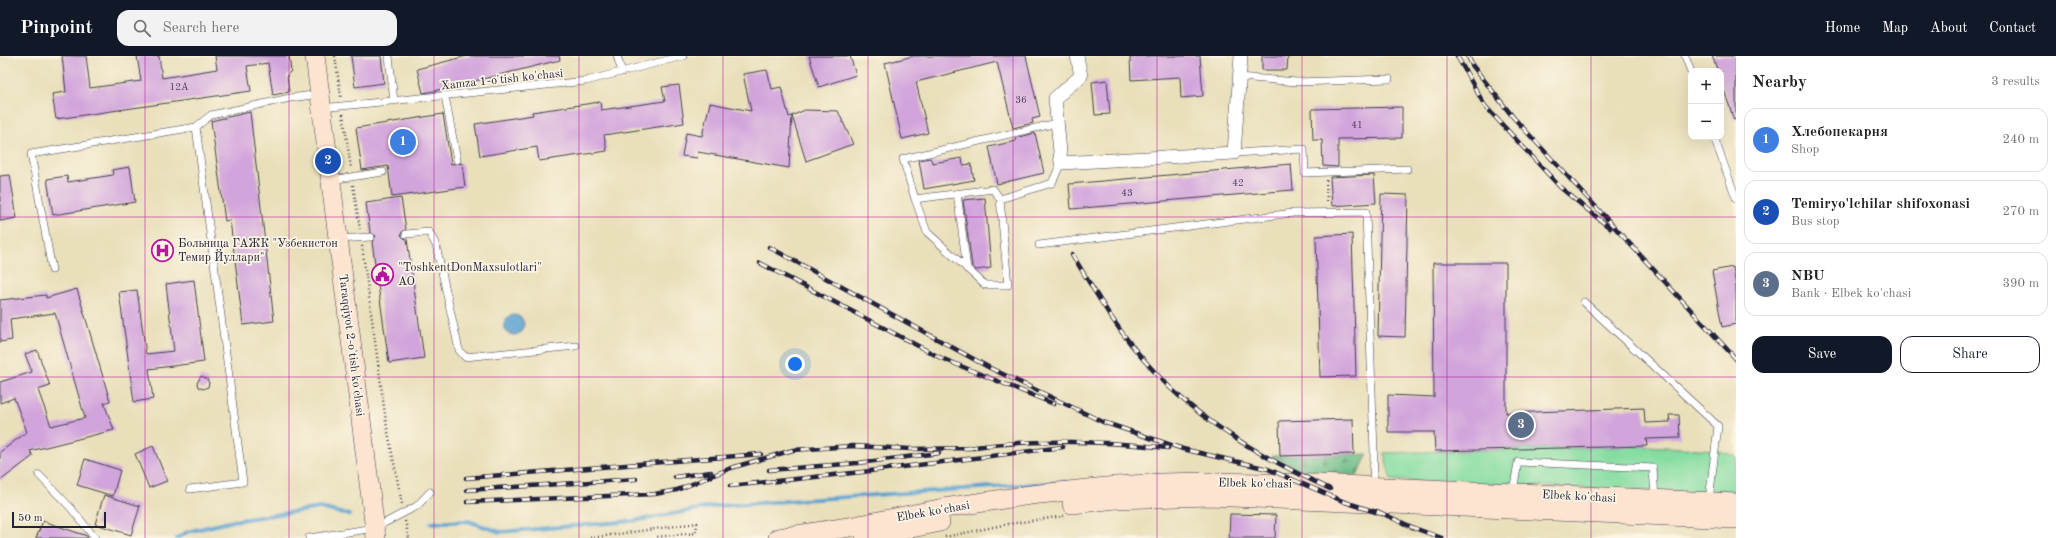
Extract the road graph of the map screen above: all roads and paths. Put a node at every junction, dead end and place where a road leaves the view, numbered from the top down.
1 (315, 56) edge
2 (389, 56) edge
3 (617, 56) edge
4 (652, 56) edge
5 (683, 56) edge
6 (1077, 56) edge
7 (1241, 56) edge
8 (1685, 56) edge
9 (654, 64) junction
10 (1690, 68) edge
11 (622, 72) junction
12 (1240, 77) junction
13 (1389, 79) dead end
14 (445, 96) junction
15 (321, 101) junction
16 (394, 101) junction
17 (1057, 123) junction
18 (196, 127) junction
19 (1715, 140) edge
20 (1234, 153) junction
21 (457, 160) dead end
22 (1061, 163) junction
23 (1407, 169) dead end
24 (383, 172) dead end
25 (1325, 172) junction
26 (331, 180) junction
27 (957, 193) junction
28 (1736, 198) edge
29 (1000, 199) junction
30 (915, 200) junction
31 (1326, 212) junction
32 (406, 234) dead end
33 (371, 237) dead end
34 (338, 239) junction
35 (1039, 245) dead end
36 (967, 269) junction
37 (52, 270) dead end
38 (1584, 302) dead end
39 (576, 346) dead end
40 (386, 422) dead end
41 (39, 475) dead end
42 (1373, 487) junction
43 (190, 489) dead end
44 (430, 492) dead end
45 (1513, 492) junction
46 (1656, 500) junction
47 (1709, 502) junction
48 (1736, 503) edge
49 (404, 513) junction
50 (1069, 516) dead end
51 (1736, 519) edge
52 (376, 533) edge
53 (655, 537) edge
54 (95, 538) edge
55 (309, 538) edge
56 (409, 538) edge
57 (590, 538) edge
58 (778, 538) edge
59 (865, 538) edge
60 (942, 538) edge

1 - 15 main road, Taraqqiyot 2-o'tish ko'chasi
2 - 16 lane
3 - 11 lane
4 - 9 lane
5 - 9 lane, Xamza 1-o'tish ko'chasi
6 - 17 street
7 - 12 street
8 - 10 lane
9 - 11 lane, Xamza 1-o'tish ko'chasi
11 - 14 lane, Xamza 1-o'tish ko'chasi
12 - 13 lane
12 - 20 street
14 - 16 lane, Xamza 1-o'tish ko'chasi
14 - 21 lane
15 - 16 lane, Xamza 1-o'tish ko'chasi
15 - 18 lane, Xamza 1-o'tish ko'chasi
15 - 26 main road, Taraqqiyot 2-o'tish ko'chasi
17 - 22 street
17 - 30 lane
18 - 37 lane
18 - 43 lane
19 - 28 lane
20 - 22 street
20 - 25 lane
22 - 29 lane
23 - 25 lane
24 - 26 lane
25 - 31 path
26 - 34 main road, Taraqqiyot 2-o'tish ko'chasi
27 - 29 lane
27 - 30 lane
27 - 36 lane
29 - 36 lane
30 - 36 lane
31 - 35 lane
31 - 42 lane
32 - 39 lane
33 - 34 lane
34 - 52 main road, Taraqqiyot 2-o'tish ko'chasi
38 - 47 lane
40 - 49 path
41 - 54 lane
42 - 45 main road, Elbek ko'chasi
42 - 58 main road, Elbek ko'chasi
44 - 49 lane
45 - 46 main road, Elbek ko'chasi
45 - 46 lane
46 - 47 main road, Elbek ko'chasi
47 - 48 main road, Elbek ko'chasi
49 - 52 lane
49 - 56 path
50 - 60 path
51 - 59 main road, Elbek ko'chasi
52 - 55 lane
53 - 57 path

